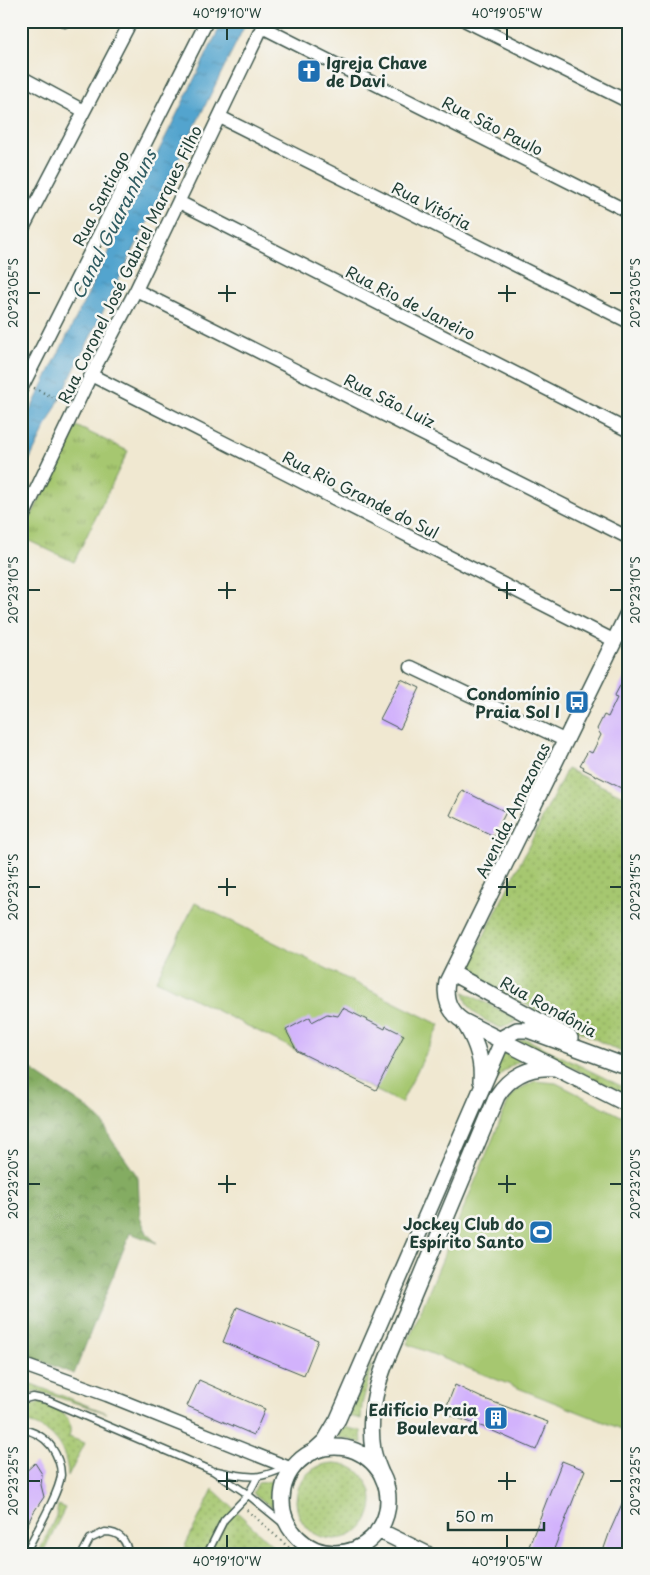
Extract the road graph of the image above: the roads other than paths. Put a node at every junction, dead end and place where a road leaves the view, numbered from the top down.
1 (131, 21) edge
2 (207, 21) edge
3 (466, 21) edge
4 (264, 24) edge
5 (21, 77) edge
6 (629, 102) edge
7 (84, 111) junction
8 (220, 117) junction
9 (179, 202) junction
10 (629, 212) edge
11 (25, 216) edge
12 (21, 232) edge
13 (136, 290) junction
14 (629, 322) edge
15 (91, 375) junction
16 (24, 385) edge
17 (629, 431) edge
18 (21, 521) edge
19 (629, 538) edge
20 (629, 612) edge
21 (615, 641) junction
22 (411, 667) dead end
23 (566, 741) junction
24 (452, 973) junction
25 (463, 1022) junction
26 (501, 1040) junction
27 (624, 1067) edge
28 (557, 1068) junction
29 (480, 1089) junction
30 (629, 1105) edge
31 (21, 1364) edge
32 (21, 1400) edge
33 (21, 1429) edge
34 (313, 1452) junction
35 (292, 1466) junction
36 (213, 1471) junction
37 (257, 1478) junction
38 (385, 1484) junction
39 (248, 1495) junction
40 (290, 1529) junction
41 (378, 1530) junction
42 (330, 1553) edge
43 (25, 1554) edge
44 (82, 1554) edge
45 (128, 1554) edge
46 (207, 1554) edge
47 (426, 1554) edge

1 - 7 street
2 - 16 street, Rua Santiago
3 - 6 street
4 - 8 street, Rua Coronel José Gabriel Marques Filho
4 - 10 street, Rua São Paulo
5 - 7 street
7 - 11 street
8 - 9 street, Rua Coronel José Gabriel Marques Filho
8 - 14 street, Rua Vitória
9 - 13 street, Rua Coronel José Gabriel Marques Filho
9 - 17 street, Rua Rio de Janeiro
11 - 12 street
13 - 15 street, Rua Coronel José Gabriel Marques Filho
13 - 19 street, Rua São Luiz
15 - 18 street, Rua Coronel José Gabriel Marques Filho
15 - 21 street, Rua Rio Grande do Sul
20 - 21 street, Avenida Amazonas
21 - 23 street, Avenida Amazonas
22 - 23 street
23 - 24 street, Avenida Amazonas
24 - 25 street, Avenida Amazonas
24 - 27 street, Rua Rondônia
25 - 26 street
25 - 29 street, Avenida Amazonas
26 - 27 street
26 - 28 street
26 - 29 street
28 - 30 street
28 - 38 street
29 - 34 street
31 - 35 street
32 - 36 lane
33 - 43 lane
34 - 35 street
34 - 38 street
35 - 37 lane
35 - 40 street
36 - 37 lane
36 - 39 lane
37 - 39 lane
38 - 41 street
39 - 40 lane
39 - 46 lane
40 - 42 street
41 - 42 street
41 - 47 street
44 - 45 lane

